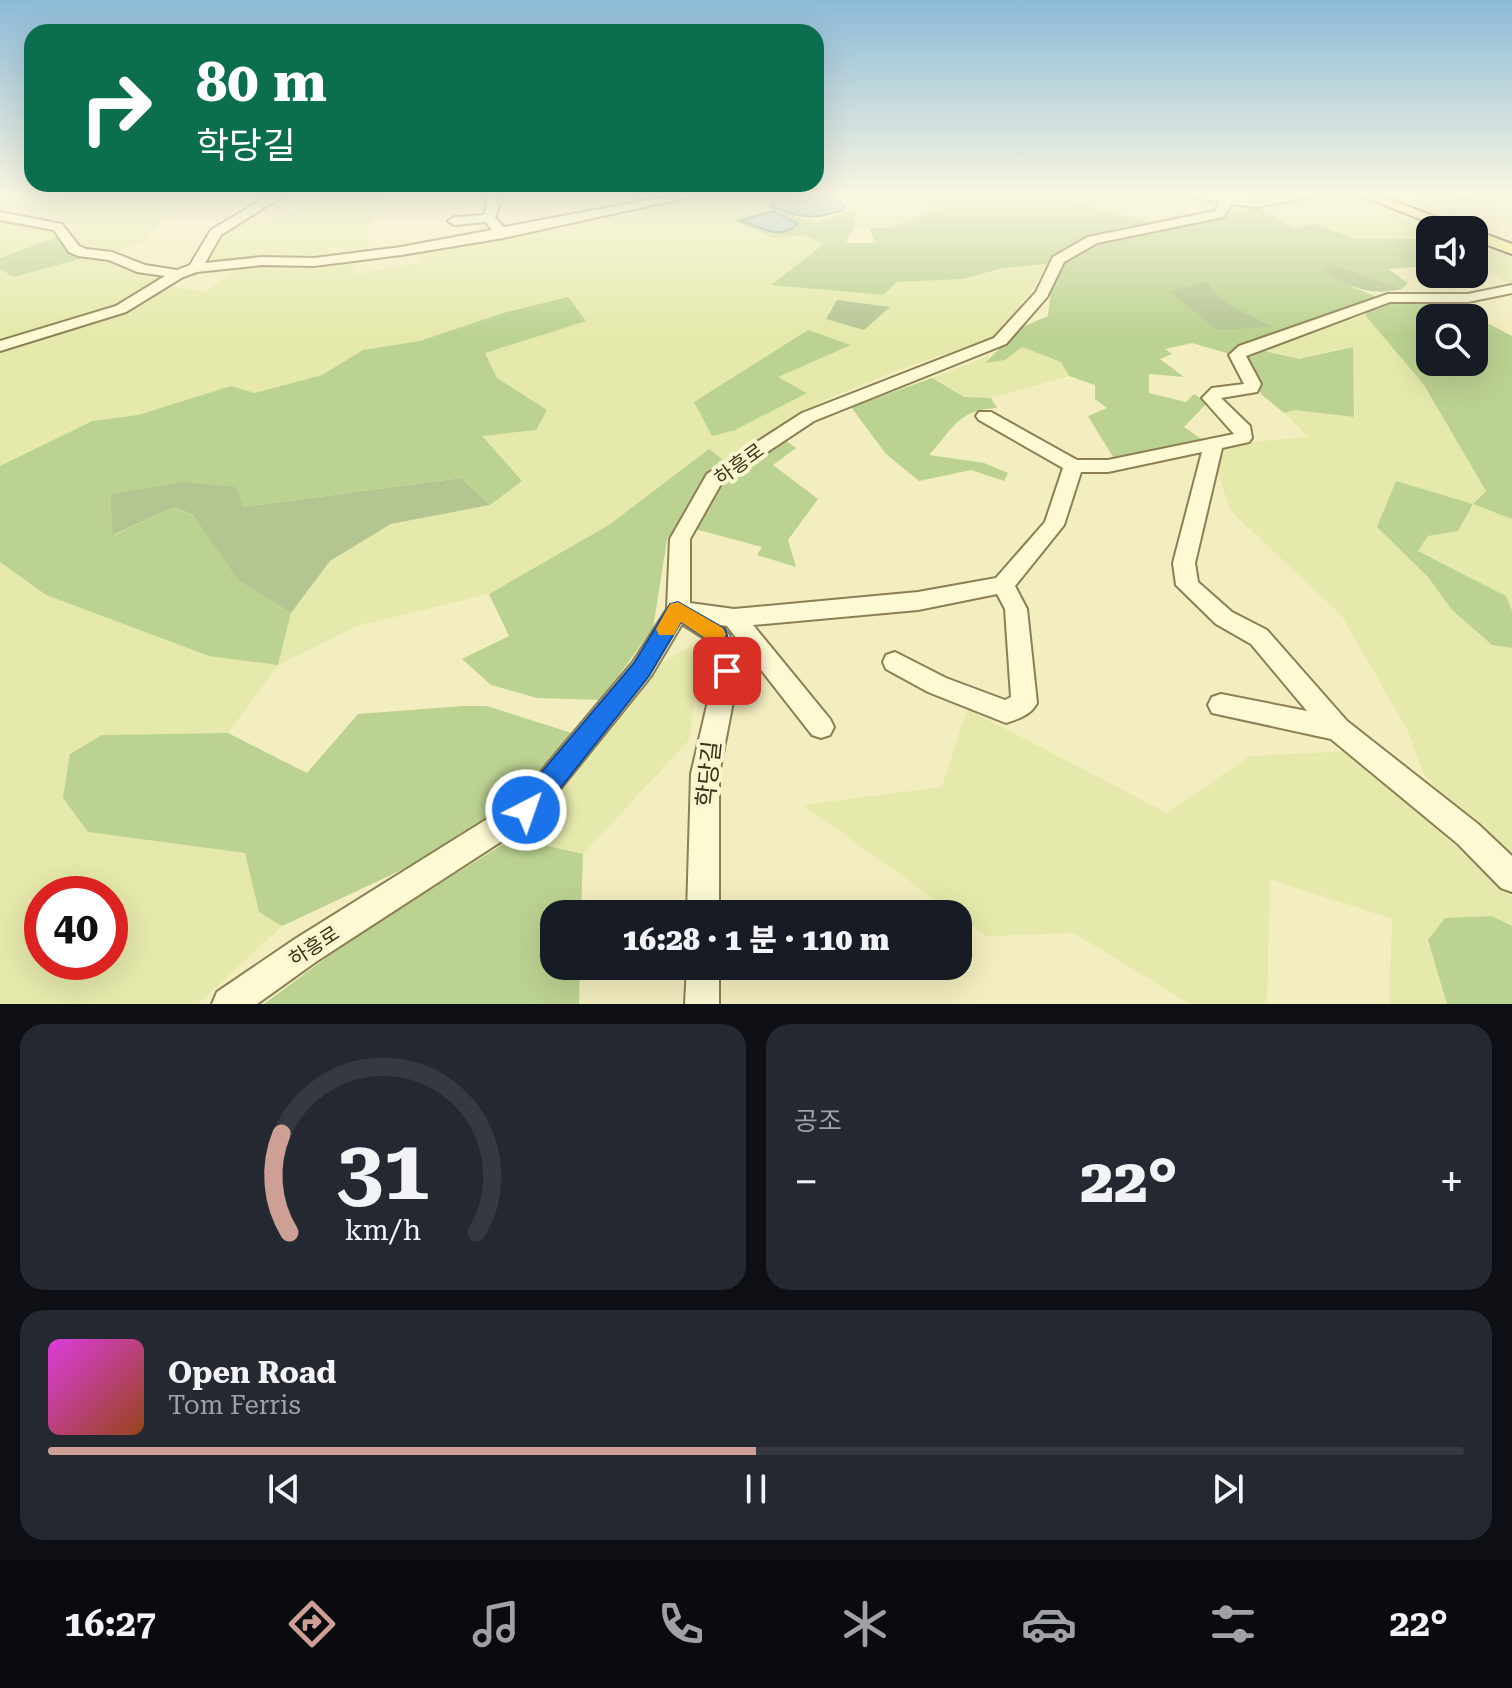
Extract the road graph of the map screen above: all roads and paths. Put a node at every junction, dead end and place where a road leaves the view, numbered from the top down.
1 (69, 242) edge
2 (211, 242) edge
3 (450, 242) edge
4 (1090, 242) edge
5 (1493, 242) edge
6 (1512, 249) edge
7 (195, 268) junction
8 (178, 274) junction
9 (1512, 289) edge
10 (0, 346) edge
11 (985, 416) dead end
12 (1213, 446) junction
13 (1073, 466) junction
14 (1003, 585) junction
15 (678, 610) junction
16 (734, 618) junction
17 (895, 662) dead end
18 (1221, 705) dead end
19 (821, 727) dead end
20 (1338, 729) junction
21 (1512, 877) edge
22 (703, 900) edge
23 (703, 980) edge
24 (229, 1004) edge
25 (702, 1004) edge

1 - 8 street
2 - 7 street
3 - 7 street
4 - 15 street, 하흥로
5 - 6 main road
7 - 8 street
8 - 10 street
9 - 12 street
11 - 13 street
12 - 13 street
12 - 20 street
13 - 14 street
14 - 16 street
14 - 17 street
15 - 16 street
15 - 22 street, 학당길
15 - 24 street, 하흥로
16 - 19 street
18 - 20 street
20 - 21 street
23 - 25 street

